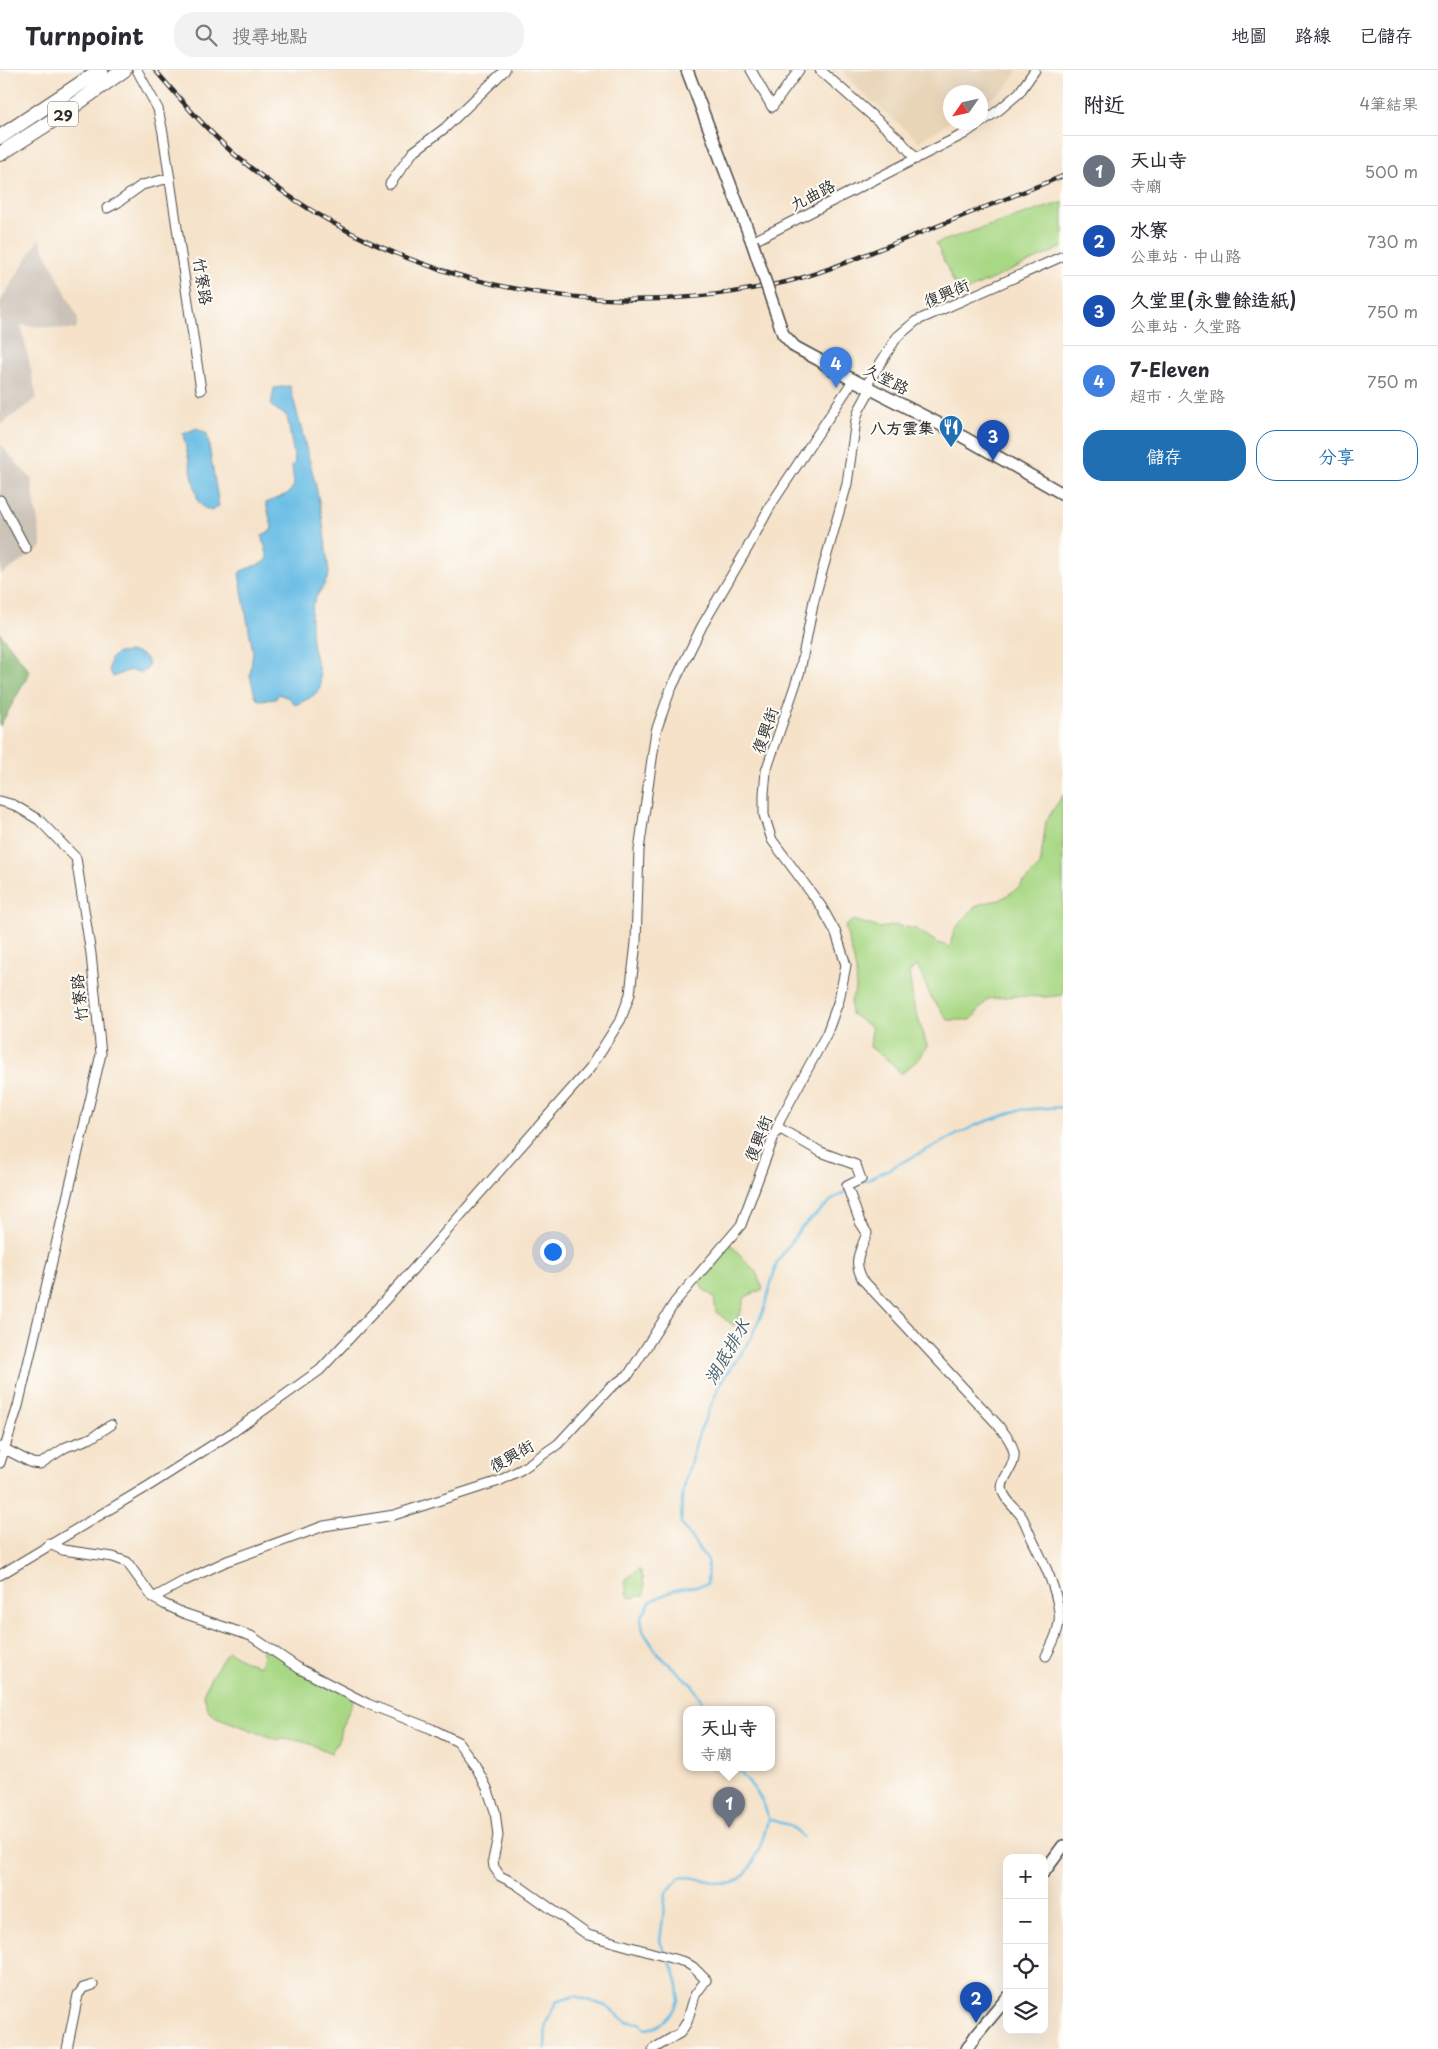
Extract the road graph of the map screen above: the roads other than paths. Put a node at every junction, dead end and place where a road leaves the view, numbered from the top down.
1 (101, 70) edge
2 (124, 70) edge
3 (137, 70) edge
4 (505, 70) edge
5 (687, 70) edge
6 (750, 70) edge
7 (799, 70) edge
8 (820, 70) edge
9 (1035, 70) edge
10 (0, 137) edge
11 (0, 154) edge
12 (916, 158) junction
13 (170, 178) junction
14 (390, 184) dead end
15 (107, 208) dead end
16 (752, 242) junction
17 (1063, 256) edge
18 (854, 379) junction
19 (869, 387) junction
20 (201, 390) dead end
21 (1063, 494) edge
22 (0, 500) edge
23 (26, 549) dead end
24 (0, 801) edge
25 (777, 1127) junction
26 (111, 1425) dead end
27 (2, 1447) edge
28 (0, 1463) edge
29 (49, 1544) junction
30 (0, 1575) edge
31 (153, 1598) junction
32 (1046, 1656) dead end
33 (1063, 1846) edge
34 (1048, 1867) edge
35 (93, 1985) dead end
36 (1003, 2003) edge
37 (67, 2049) edge
38 (653, 2049) edge
39 (967, 2049) edge

1 - 10 main road, 29
2 - 11 main road, 29
3 - 13 street, 竹寮路
4 - 14 street
5 - 16 street
6 - 7 street
8 - 12 street
9 - 12 street, 九曲路
12 - 16 street, 九曲路
13 - 15 street
13 - 20 street, 竹寮路
16 - 18 street, 久堂路, bridge
17 - 19 street, 復興街
18 - 19 street, 久堂路
18 - 29 street
19 - 21 street, 久堂路
19 - 25 street, 復興街
22 - 23 street
24 - 27 street, 竹寮路
25 - 31 street, 復興街
25 - 32 street
26 - 27 street
27 - 28 street, 竹寮路
29 - 30 street
29 - 31 street
31 - 38 street
33 - 34 street
35 - 37 street
36 - 39 street

